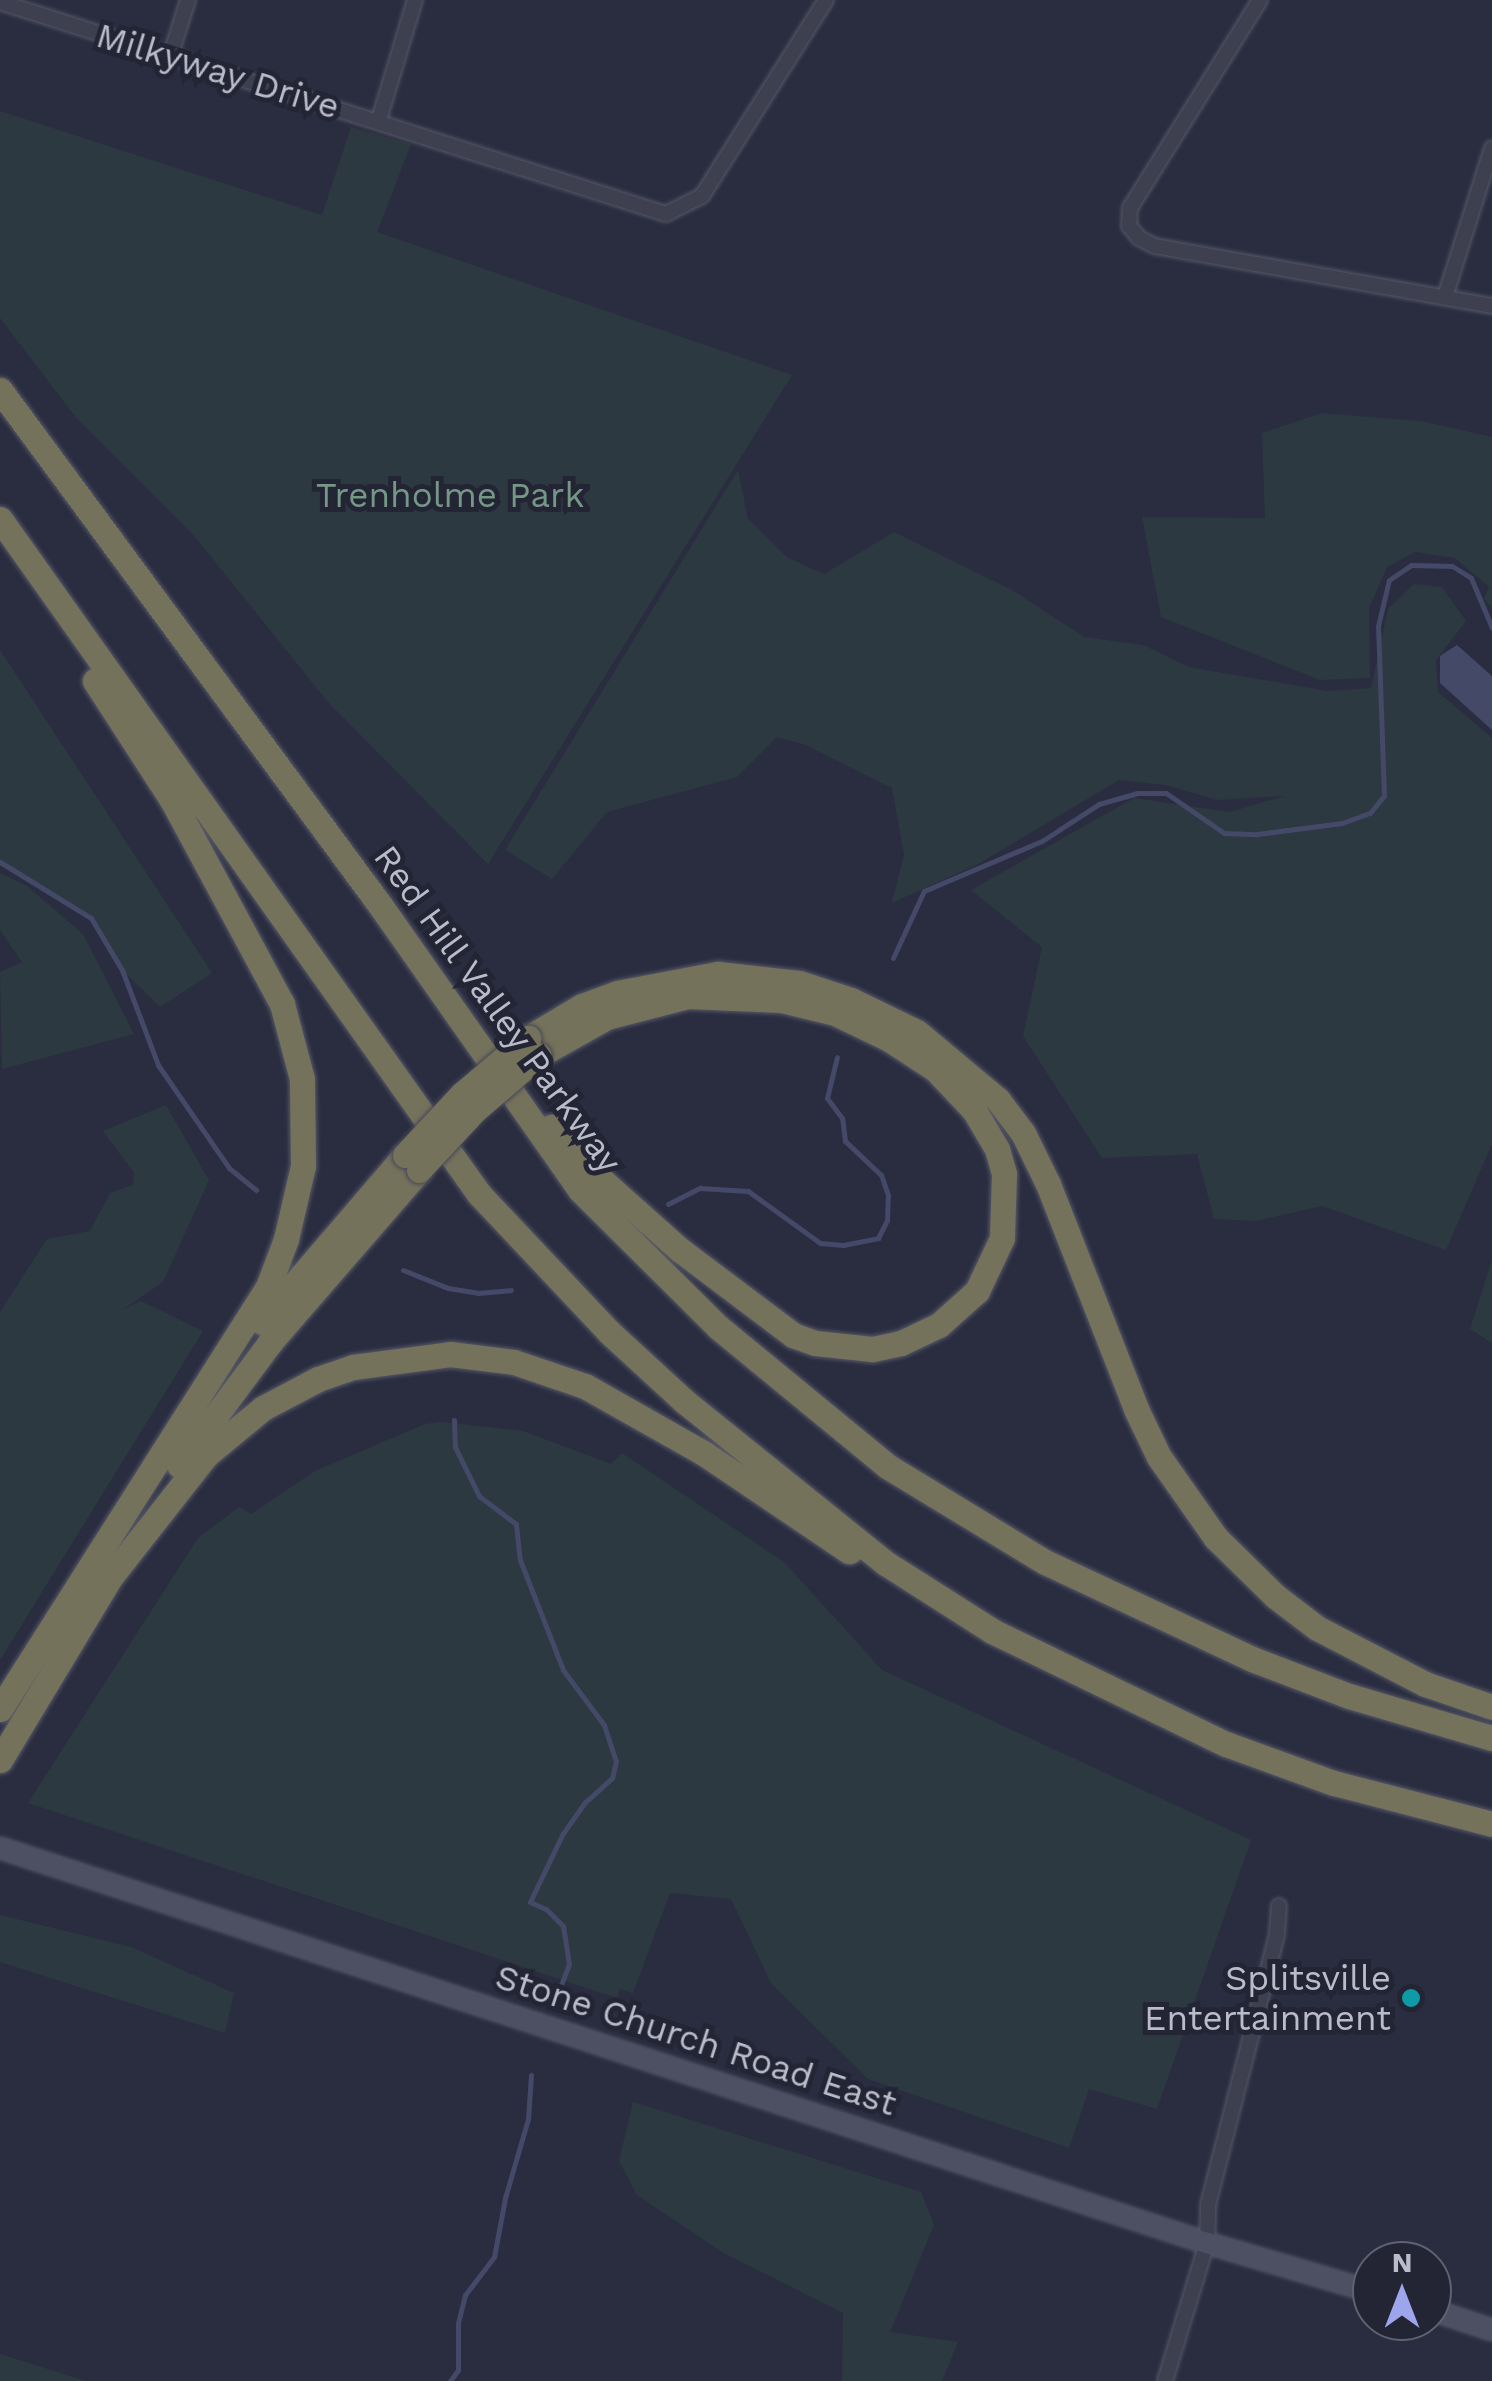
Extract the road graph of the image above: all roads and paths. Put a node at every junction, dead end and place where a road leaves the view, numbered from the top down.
1 (188, 0) edge
2 (415, 0) edge
3 (826, 0) edge
4 (1260, 0) edge
5 (0, 2) edge
6 (170, 58) junction
7 (380, 120) junction
8 (1492, 148) edge
9 (1445, 297) junction
10 (1492, 306) edge
11 (0, 390) edge
12 (0, 519) edge
13 (52, 592) junction
14 (471, 1040) junction
15 (534, 1046) junction
16 (412, 1162) junction
17 (196, 1404) junction
18 (888, 1564) junction
19 (112, 1575) junction
20 (1492, 1707) edge
21 (0, 1709) edge
22 (1492, 1738) edge
23 (0, 1760) edge
24 (1492, 1824) edge
25 (0, 1848) edge
26 (1278, 1906) dead end
27 (1206, 2243) junction
28 (1352, 2286) edge
29 (1452, 2317) edge
30 (1492, 2330) edge
31 (1165, 2381) edge

1 - 6 street
2 - 7 street
3 - 7 street, Milkyway Drive
4 - 9 street
5 - 6 street, Milkyway Drive
6 - 7 street, Milkyway Drive
8 - 9 street
9 - 10 street
11 - 14 highway, Red Hill Valley Parkway
12 - 13 highway
13 - 17 highway
13 - 18 highway
14 - 15 highway
14 - 22 highway, Red Hill Valley Parkway
15 - 16 highway, bridge
15 - 20 highway
16 - 17 highway
16 - 19 highway
17 - 21 highway
18 - 19 highway
18 - 24 highway
19 - 23 highway
25 - 27 main road, Stone Church Road East
26 - 27 street
27 - 28 main road, Stone Church Road East
27 - 31 street
29 - 30 main road

